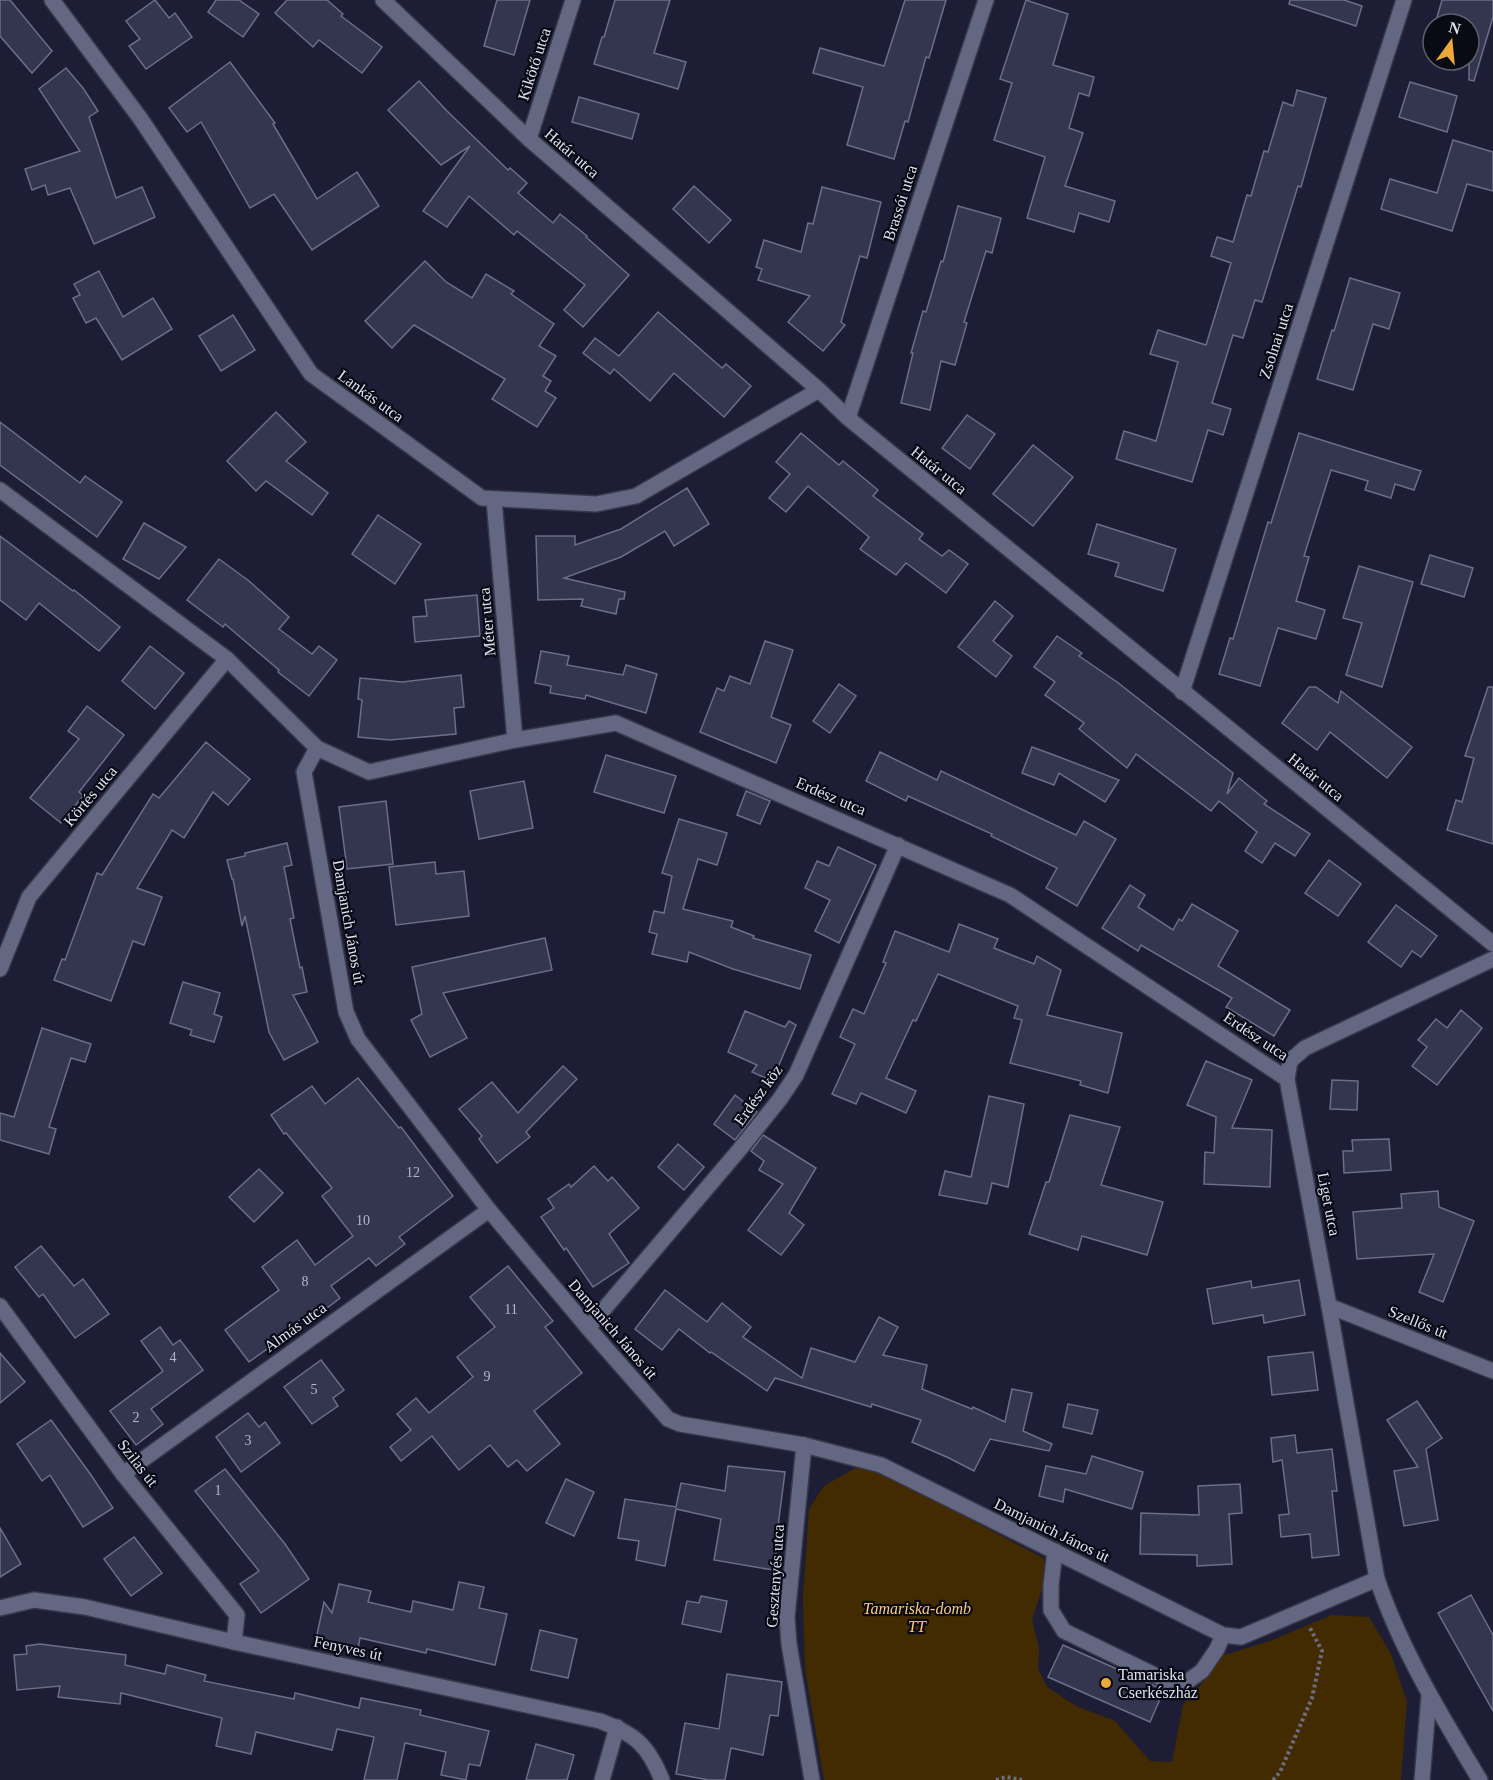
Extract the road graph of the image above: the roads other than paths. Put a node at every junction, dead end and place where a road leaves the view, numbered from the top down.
1 (52, 0) edge
2 (383, 0) edge
3 (573, 0) edge
4 (986, 0) edge
5 (1404, 0) edge
6 (530, 139) junction
7 (819, 390) junction
8 (848, 418) junction
9 (0, 490) edge
10 (494, 500) junction
11 (227, 659) junction
12 (1182, 692) junction
13 (515, 740) junction
14 (317, 748) junction
15 (898, 845) junction
16 (1493, 944) edge
17 (1493, 958) edge
18 (0, 969) edge
19 (1287, 1079) junction
20 (489, 1210) junction
21 (0, 1306) edge
22 (1329, 1306) junction
23 (588, 1328) junction
24 (1493, 1371) edge
25 (804, 1446) junction
26 (123, 1474) junction
27 (1055, 1551) junction
28 (1377, 1579) junction
29 (0, 1608) edge
30 (1223, 1635) junction
31 (234, 1642) junction
32 (1429, 1695) junction
33 (617, 1727) junction
34 (602, 1780) edge
35 (662, 1780) edge
36 (812, 1780) edge
37 (1422, 1780) edge
38 (1480, 1780) edge

1 - 10 street, Lankás utca
2 - 6 street, Határ utca
3 - 6 street, Kikötő utca
4 - 8 street, Brassói utca
5 - 12 street, Zsolnai utca
6 - 7 street, Határ utca
7 - 8 street, Határ utca
7 - 10 street, Lankás utca
8 - 12 street, Határ utca
9 - 11 street
10 - 13 street, Méter utca
11 - 14 street
11 - 18 street, Körtés utca
12 - 16 street, Határ utca
13 - 14 street, Erdész utca
13 - 15 street, Erdész utca
14 - 20 street, Damjanich János út
15 - 19 street, Erdész utca
15 - 23 street, Erdész köz
17 - 19 street
19 - 22 street, Liget utca
20 - 23 street, Damjanich János út
20 - 26 street, Almás utca
21 - 26 street, Szilas út
22 - 24 street, Szellős út
22 - 28 street, Liget utca
23 - 25 street, Damjanich János út
25 - 27 street, Damjanich János út
25 - 36 street, Gesztenyés utca
26 - 31 street, Szilas út
27 - 30 street, Damjanich János út
27 - 30 street
28 - 30 street
28 - 32 street
29 - 31 street, Fenyves út
31 - 33 street, Fenyves út
32 - 37 street
32 - 38 street
33 - 34 street
33 - 35 street, Fenyves út

